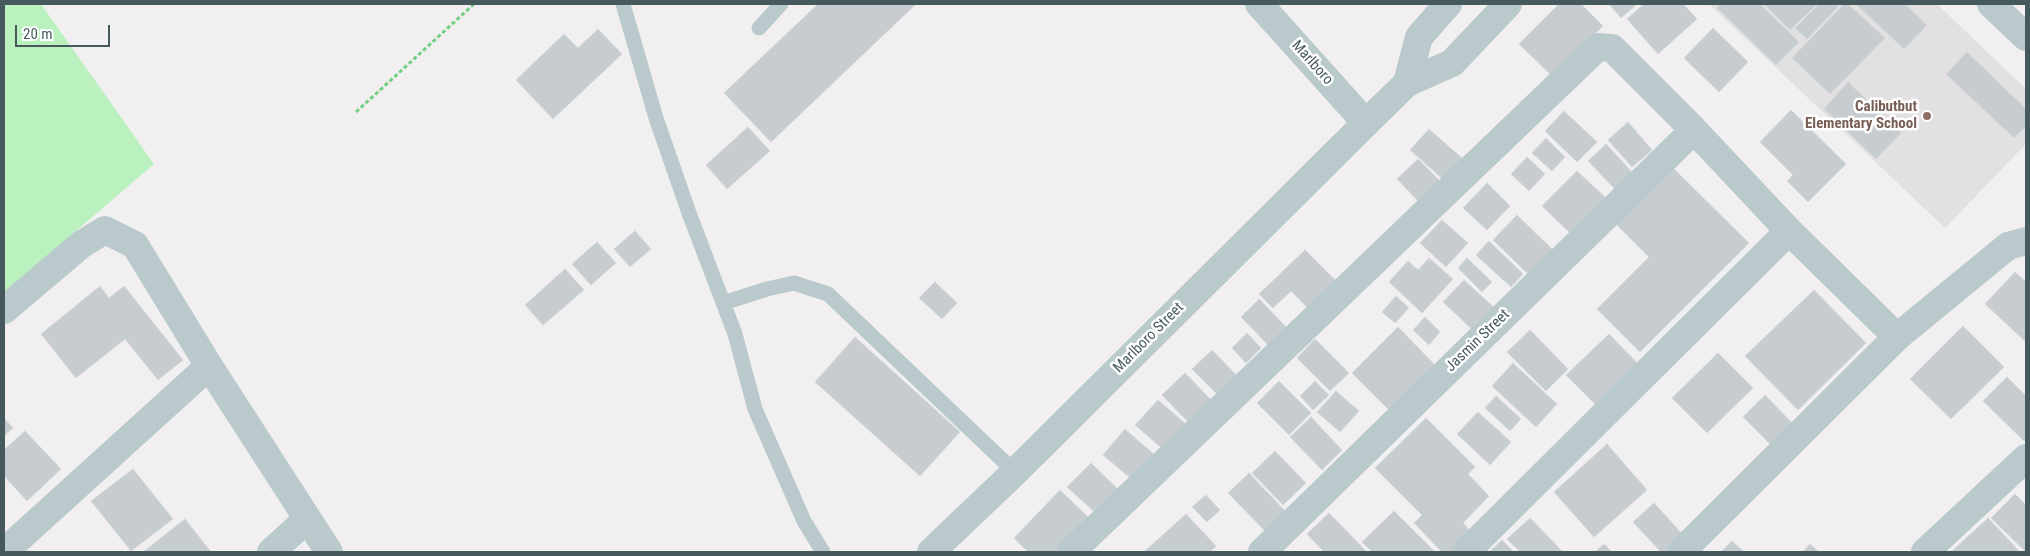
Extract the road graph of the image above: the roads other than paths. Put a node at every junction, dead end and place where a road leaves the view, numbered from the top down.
1 (623, 4) edge
2 (781, 4) edge
3 (1259, 4) edge
4 (1448, 4) edge
5 (1508, 4) edge
6 (1991, 4) edge
7 (760, 28) dead end
8 (2026, 37) edge
9 (1407, 83) junction
10 (1366, 123) junction
11 (1694, 130) junction
12 (1789, 231) junction
13 (2026, 241) edge
14 (723, 303) junction
15 (4, 310) edge
16 (1897, 337) junction
17 (209, 366) junction
18 (2026, 458) edge
19 (1015, 472) junction
20 (306, 520) junction
21 (4, 552) edge
22 (271, 552) edge
23 (329, 552) edge
24 (823, 552) edge
25 (931, 552) edge
26 (1071, 552) edge
27 (1262, 552) edge
28 (1466, 552) edge
29 (1681, 552) edge
30 (1924, 552) edge

1 - 14 lane
2 - 7 lane
3 - 10 street, Marlboro
4 - 9 street
5 - 9 street
6 - 8 street
9 - 10 street, Marlboro Street
10 - 19 street, Marlboro Street
11 - 12 street
11 - 26 street
11 - 27 street, Jasmin Street
12 - 16 street
12 - 28 street
13 - 16 street
14 - 19 lane
14 - 24 lane
15 - 17 street
16 - 29 street
17 - 20 street
17 - 21 street
18 - 30 street
19 - 25 street, Marlboro Street
20 - 22 street
20 - 23 street

